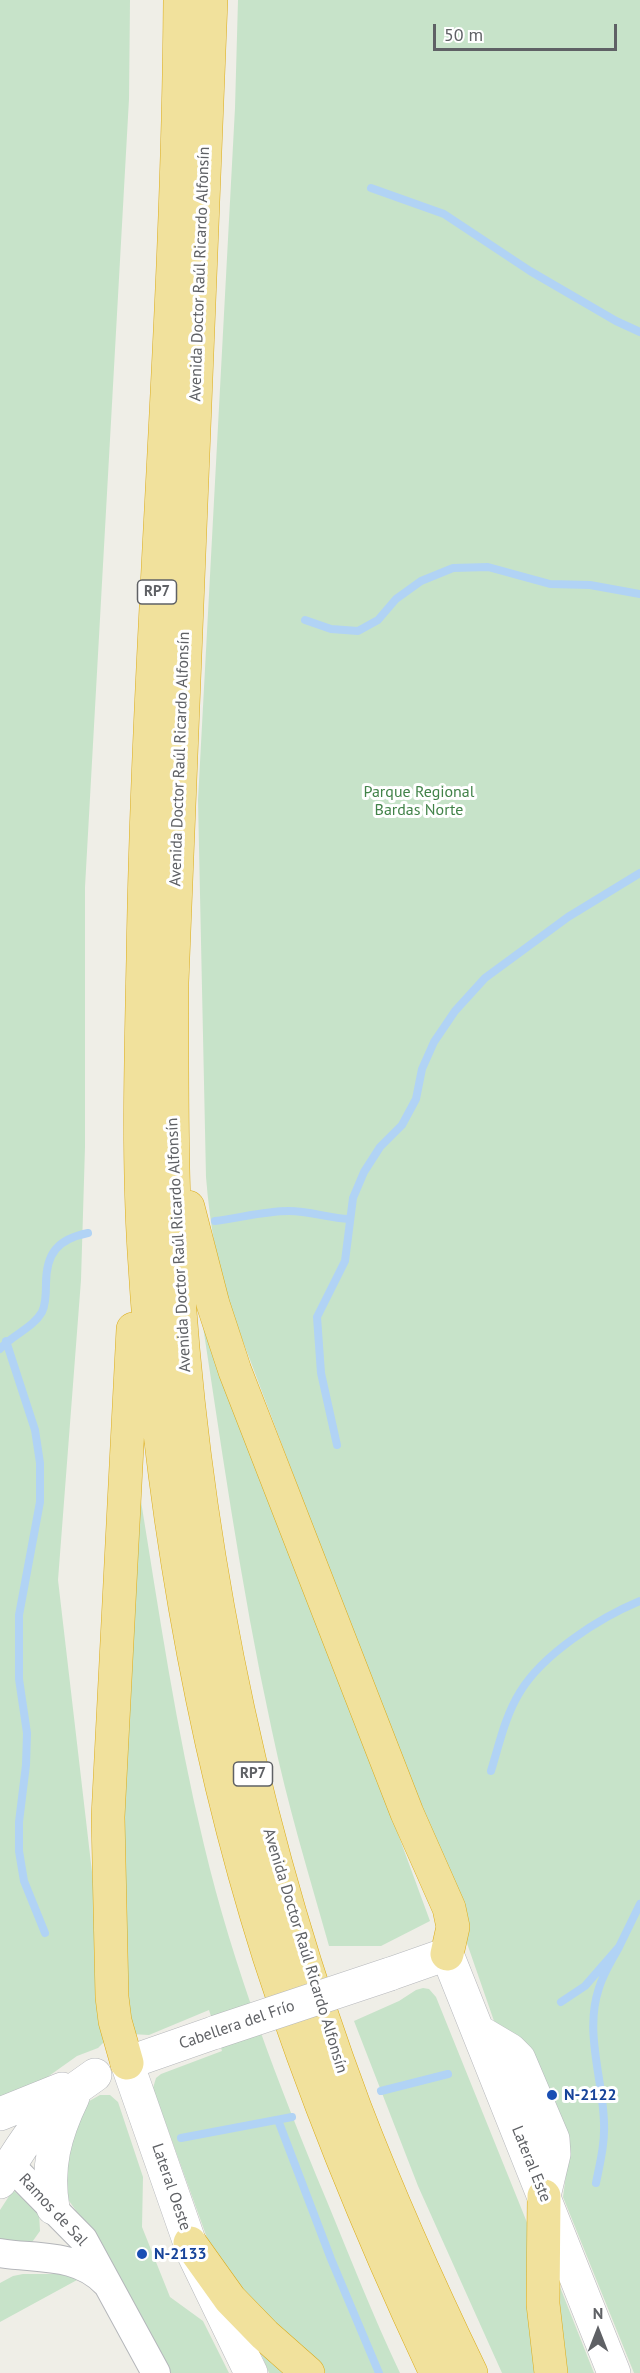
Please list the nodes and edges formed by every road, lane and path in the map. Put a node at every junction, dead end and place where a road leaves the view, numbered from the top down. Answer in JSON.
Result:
{"nodes":[{"id":1,"x":180,"y":0,"type":"edge"},
{"id":2,"x":211,"y":0,"type":"edge"},
{"id":3,"x":171,"y":1143,"type":"junction"},
{"id":4,"x":141,"y":1183,"type":"junction"},
{"id":5,"x":447,"y":1954,"type":"junction"},
{"id":6,"x":127,"y":2063,"type":"junction"},
{"id":7,"x":87,"y":2080,"type":"junction"},
{"id":8,"x":0,"y":2114,"type":"edge"},
{"id":9,"x":3,"y":2167,"type":"edge"},
{"id":10,"x":544,"y":2196,"type":"junction"},
{"id":11,"x":53,"y":2208,"type":"junction"},
{"id":12,"x":190,"y":2243,"type":"junction"},
{"id":13,"x":0,"y":2253,"type":"edge"},
{"id":14,"x":30,"y":2257,"type":"junction"},
{"id":15,"x":0,"y":2273,"type":"edge"},
{"id":16,"x":111,"y":2290,"type":"junction"},
{"id":17,"x":156,"y":2373,"type":"edge"},
{"id":18,"x":251,"y":2373,"type":"edge"},
{"id":19,"x":308,"y":2373,"type":"edge"},
{"id":20,"x":436,"y":2373,"type":"edge"},
{"id":21,"x":471,"y":2373,"type":"edge"},
{"id":22,"x":551,"y":2373,"type":"edge"},
{"id":23,"x":614,"y":2373,"type":"edge"}],
"edges":[{"from":1,"to":4,"type":"highway","name":"Avenida Doctor Raúl Ricardo Alfonsín","number":"RP7"},
{"from":2,"to":3,"type":"highway","name":"Avenida Doctor Raúl Ricardo Alfonsín","number":"RP7"},
{"from":3,"to":5,"type":"highway"},
{"from":3,"to":21,"type":"highway","name":"Avenida Doctor Raúl Ricardo Alfonsín","number":"RP7"},
{"from":4,"to":6,"type":"highway"},
{"from":4,"to":20,"type":"highway","name":"Avenida Doctor Raúl Ricardo Alfonsín","number":"RP7"},
{"from":5,"to":6,"type":"main road","name":"Cabellera del Frío","bridge":true},
{"from":5,"to":10,"type":"main road"},
{"from":6,"to":7,"type":"main road","name":"Cabellera del Frío"},
{"from":6,"to":12,"type":"main road","name":"Lateral Oeste"},
{"from":7,"to":8,"type":"main road","name":"Cabellera del Frío"},
{"from":7,"to":9,"type":"main road","name":"Cabellera del Frío"},
{"from":7,"to":11,"type":"main road"},
{"from":9,"to":11,"type":"street","name":"Ramos de Sal"},
{"from":10,"to":22,"type":"highway"},
{"from":10,"to":23,"type":"main road","name":"Lateral Este"},
{"from":11,"to":14,"type":"street"},
{"from":11,"to":16,"type":"street","name":"Ramos de Sal"},
{"from":12,"to":18,"type":"main road","name":"Lateral Oeste"},
{"from":12,"to":19,"type":"highway"},
{"from":13,"to":14,"type":"street","name":"Ramos de Sal"},
{"from":14,"to":15,"type":"street"},
{"from":14,"to":16,"type":"street","name":"Ramos de Sal"},
{"from":16,"to":17,"type":"street","name":"Ramos de Sal"}]}
